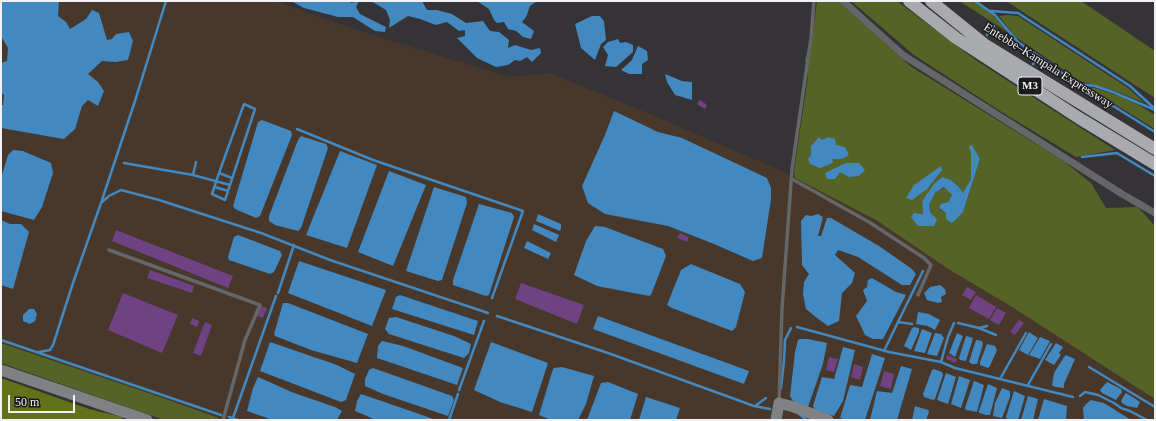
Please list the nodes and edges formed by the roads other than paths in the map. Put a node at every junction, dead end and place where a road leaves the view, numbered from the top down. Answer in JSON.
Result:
{"nodes":[{"id":1,"x":814,"y":1,"type":"edge"},
{"id":2,"x":843,"y":1,"type":"edge"},
{"id":3,"x":909,"y":1,"type":"edge"},
{"id":4,"x":931,"y":1,"type":"edge"},
{"id":5,"x":1155,"y":149,"type":"edge"},
{"id":6,"x":1155,"y":164,"type":"edge"},
{"id":7,"x":792,"y":178,"type":"junction"},
{"id":8,"x":1155,"y":212,"type":"edge"},
{"id":9,"x":109,"y":250,"type":"dead end"},
{"id":10,"x":918,"y":295,"type":"dead end"},
{"id":11,"x":1,"y":370,"type":"edge"},
{"id":12,"x":779,"y":403,"type":"junction"},
{"id":13,"x":127,"y":417,"type":"edge"},
{"id":14,"x":147,"y":420,"type":"edge"},
{"id":15,"x":223,"y":420,"type":"edge"},
{"id":16,"x":776,"y":420,"type":"edge"},
{"id":17,"x":828,"y":420,"type":"edge"}],
"edges":[{"from":1,"to":7,"type":"lane"},
{"from":2,"to":8,"type":"street"},
{"from":3,"to":6,"type":"highway","number":"M3"},
{"from":4,"to":5,"type":"highway","name":"Entebbe–Kampala Expressway","number":"M3"},
{"from":7,"to":10,"type":"lane"},
{"from":7,"to":12,"type":"lane"},
{"from":9,"to":15,"type":"lane"},
{"from":11,"to":13,"type":"street"},
{"from":12,"to":16,"type":"street"},
{"from":12,"to":17,"type":"street"},
{"from":13,"to":14,"type":"street"}]}
